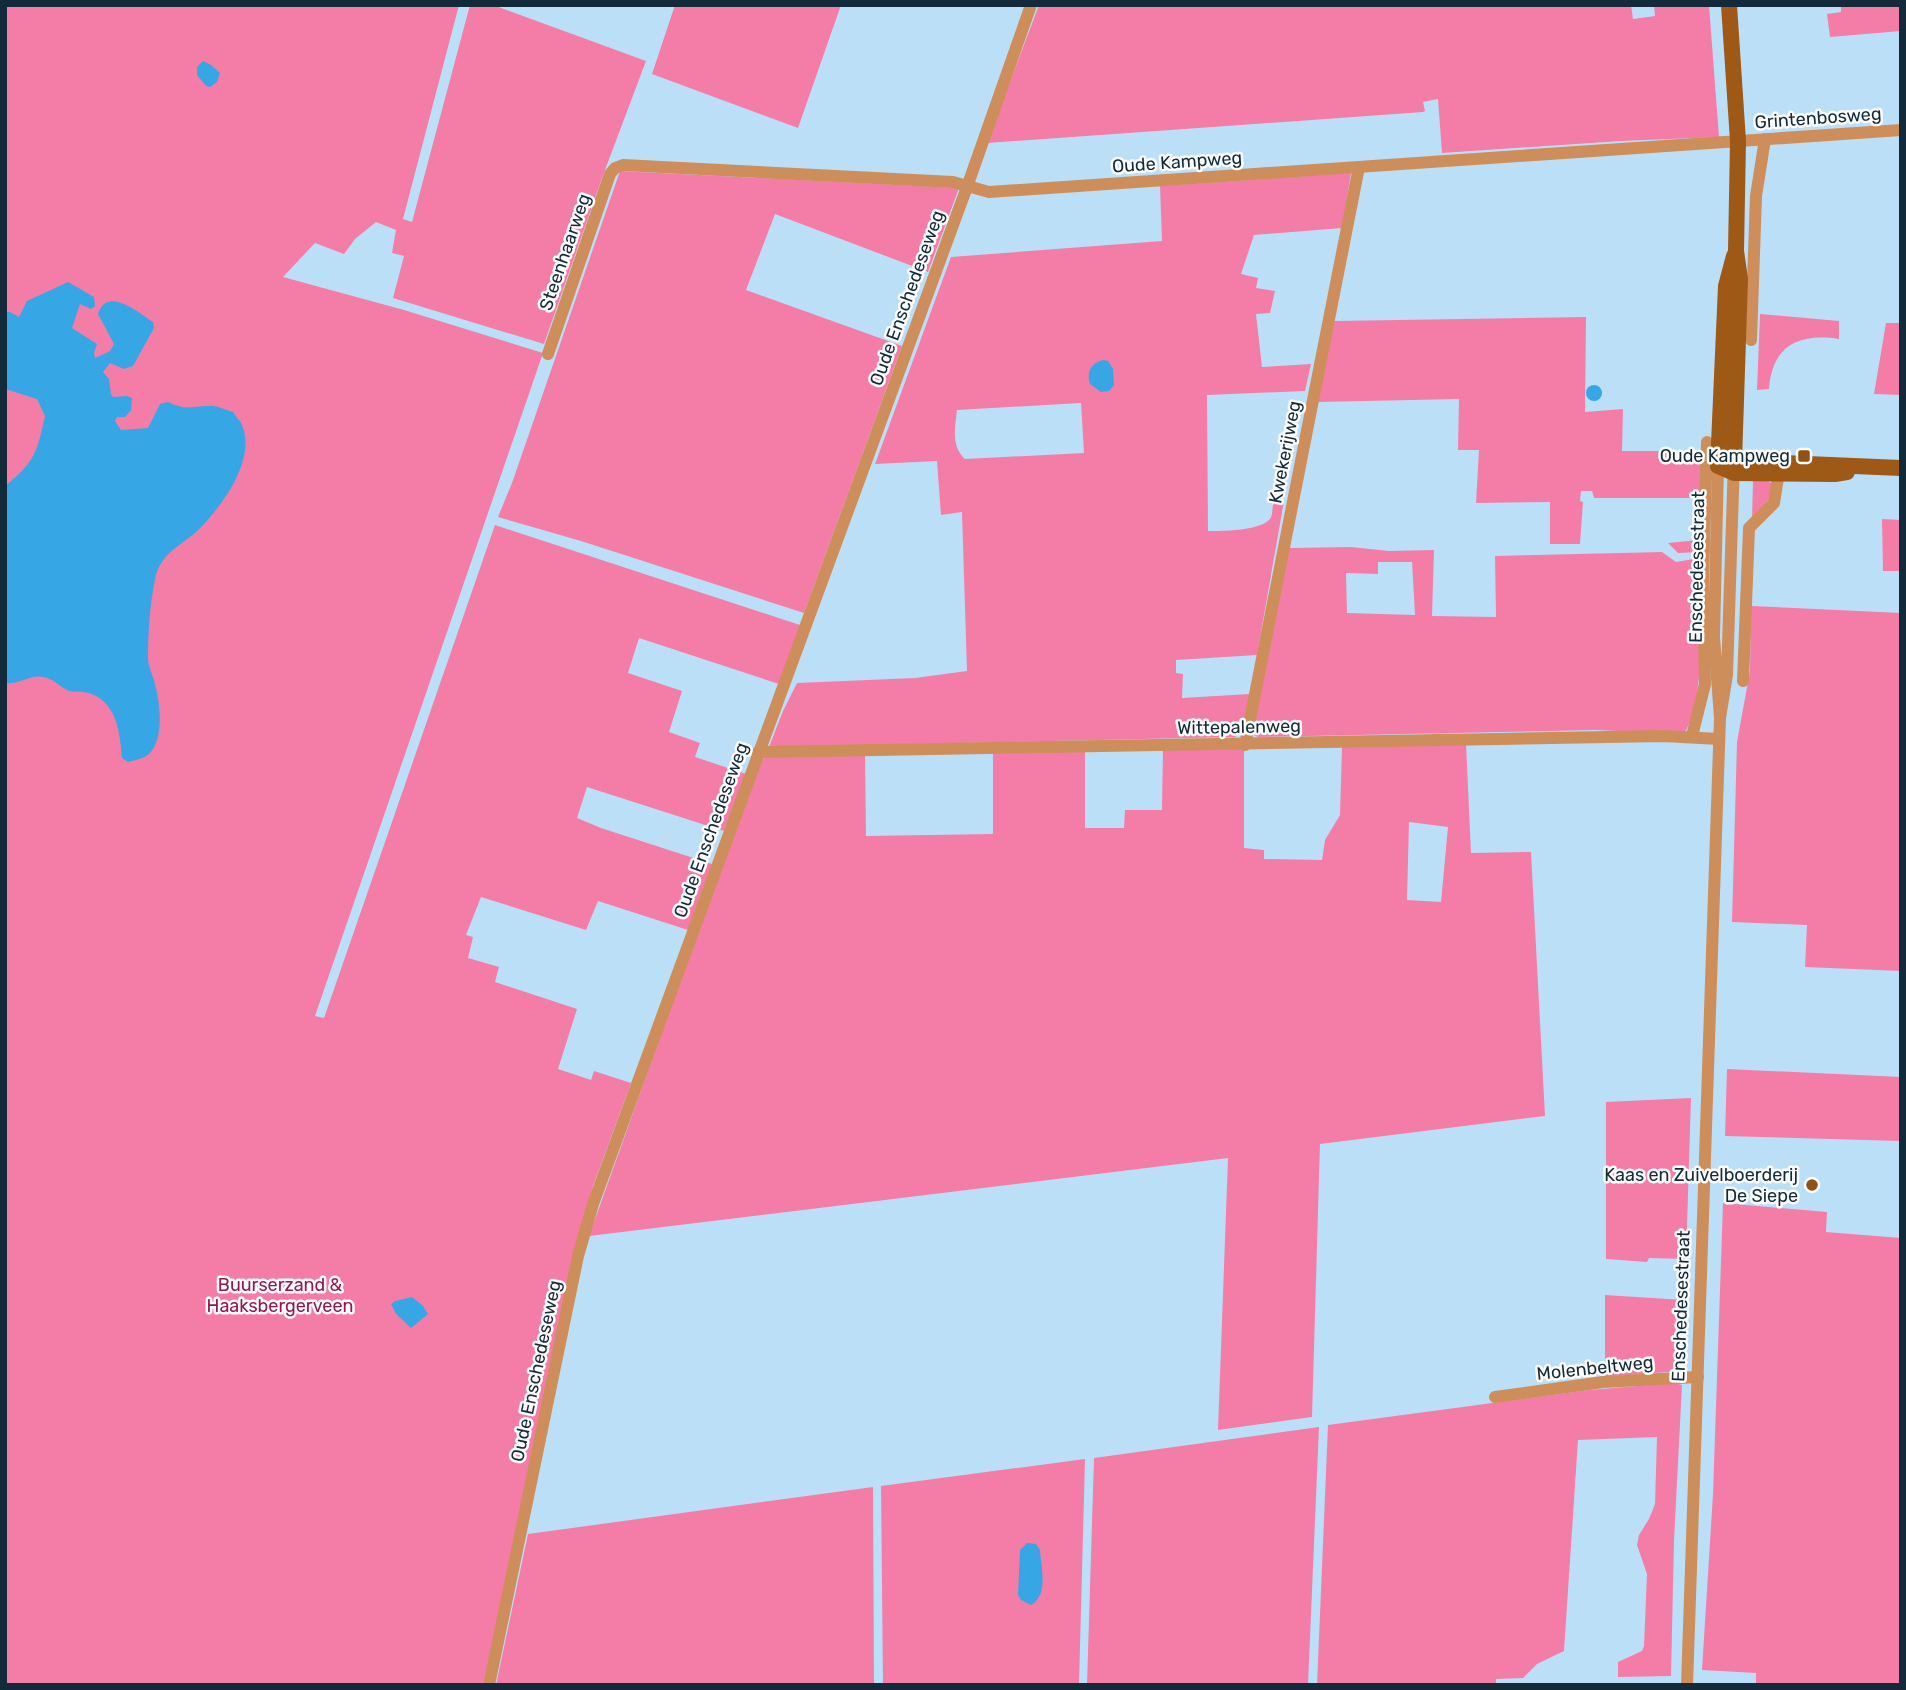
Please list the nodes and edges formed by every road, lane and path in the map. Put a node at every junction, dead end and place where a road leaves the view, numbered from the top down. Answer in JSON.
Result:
{"nodes":[{"id":1,"x":1031,"y":5,"type":"edge"},
{"id":2,"x":1729,"y":5,"type":"edge"},
{"id":3,"x":1901,"y":130,"type":"edge"},
{"id":4,"x":1765,"y":139,"type":"junction"},
{"id":5,"x":1738,"y":141,"type":"junction"},
{"id":6,"x":620,"y":165,"type":"joint"},
{"id":7,"x":1359,"y":167,"type":"junction"},
{"id":8,"x":967,"y":187,"type":"junction"},
{"id":9,"x":1751,"y":340,"type":"dead end"},
{"id":10,"x":548,"y":354,"type":"dead end"},
{"id":11,"x":1707,"y":442,"type":"dead end"},
{"id":12,"x":1729,"y":467,"type":"junction"},
{"id":13,"x":1780,"y":468,"type":"junction"},
{"id":14,"x":1901,"y":468,"type":"edge"},
{"id":15,"x":1743,"y":681,"type":"dead end"},
{"id":16,"x":1692,"y":736,"type":"junction"},
{"id":17,"x":1719,"y":739,"type":"junction"},
{"id":18,"x":1245,"y":745,"type":"junction"},
{"id":19,"x":758,"y":752,"type":"junction"},
{"id":20,"x":1698,"y":1377,"type":"junction"},
{"id":21,"x":1495,"y":1397,"type":"dead end"},
{"id":22,"x":489,"y":1685,"type":"edge"},
{"id":23,"x":1687,"y":1685,"type":"edge"}],
"edges":[{"from":1,"to":8,"type":"street","name":"Oude Enschedeseweg"},
{"from":2,"to":5,"type":"main road","name":"Enschedesestraat"},
{"from":3,"to":4,"type":"street","name":"Grintenbosweg"},
{"from":4,"to":5,"type":"street","name":"Grintenbosweg"},
{"from":4,"to":9,"type":"street"},
{"from":5,"to":7,"type":"street","name":"Oude Kampweg"},
{"from":5,"to":12,"type":"main road","name":"Enschedesestraat"},
{"from":6,"to":8,"type":"street","name":"Oude Kampweg"},
{"from":6,"to":10,"type":"street","name":"Steenhaarweg"},
{"from":7,"to":8,"type":"street","name":"Oude Kampweg"},
{"from":7,"to":18,"type":"street","name":"Kwekerijweg"},
{"from":8,"to":19,"type":"street","name":"Oude Enschedeseweg"},
{"from":11,"to":16,"type":"street","name":"Enschedesestraat"},
{"from":12,"to":13,"type":"main road"},
{"from":12,"to":17,"type":"street","name":"Enschedesestraat"},
{"from":13,"to":14,"type":"main road"},
{"from":13,"to":15,"type":"street"},
{"from":16,"to":17,"type":"street","name":"Wittepalenweg"},
{"from":16,"to":18,"type":"street","name":"Wittepalenweg"},
{"from":17,"to":20,"type":"street","name":"Enschedesestraat"},
{"from":18,"to":19,"type":"street","name":"Wittepalenweg"},
{"from":19,"to":22,"type":"street","name":"Oude Enschedeseweg"},
{"from":20,"to":21,"type":"street","name":"Molenbeltweg"},
{"from":20,"to":23,"type":"street","name":"Enschedesestraat"}]}
